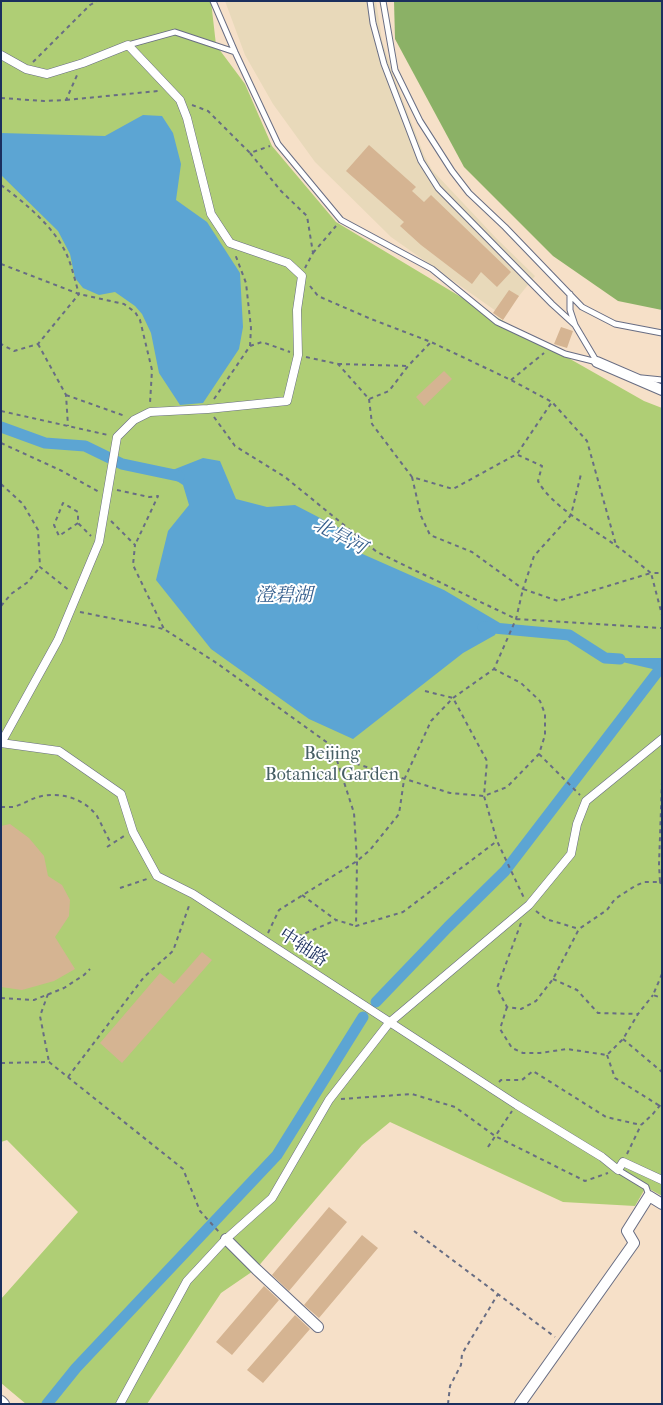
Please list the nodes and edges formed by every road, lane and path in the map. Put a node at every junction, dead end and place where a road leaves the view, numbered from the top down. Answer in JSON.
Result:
{"nodes":[{"id":1,"x":97,"y":1,"type":"edge"},
{"id":2,"x":213,"y":1,"type":"edge"},
{"id":3,"x":370,"y":1,"type":"edge"},
{"id":4,"x":383,"y":1,"type":"edge"},
{"id":5,"x":128,"y":45,"type":"junction"},
{"id":6,"x":235,"y":52,"type":"junction"},
{"id":7,"x":1,"y":55,"type":"edge"},
{"id":8,"x":83,"y":63,"type":"junction"},
{"id":9,"x":26,"y":69,"type":"junction"},
{"id":10,"x":170,"y":90,"type":"junction"},
{"id":11,"x":1,"y":98,"type":"edge"},
{"id":12,"x":66,"y":100,"type":"junction"},
{"id":13,"x":180,"y":100,"type":"junction"},
{"id":14,"x":278,"y":144,"type":"junction"},
{"id":15,"x":250,"y":152,"type":"junction"},
{"id":16,"x":1,"y":185,"type":"edge"},
{"id":17,"x":341,"y":220,"type":"junction"},
{"id":18,"x":230,"y":243,"type":"junction"},
{"id":19,"x":313,"y":253,"type":"junction"},
{"id":20,"x":1,"y":264,"type":"edge"},
{"id":21,"x":302,"y":276,"type":"junction"},
{"id":22,"x":80,"y":294,"type":"junction"},
{"id":23,"x":570,"y":294,"type":"junction"},
{"id":24,"x":575,"y":325,"type":"junction"},
{"id":25,"x":662,"y":333,"type":"edge"},
{"id":26,"x":431,"y":342,"type":"junction"},
{"id":27,"x":1,"y":344,"type":"edge"},
{"id":28,"x":38,"y":344,"type":"junction"},
{"id":29,"x":250,"y":346,"type":"junction"},
{"id":30,"x":550,"y":348,"type":"junction"},
{"id":31,"x":298,"y":355,"type":"junction"},
{"id":32,"x":597,"y":362,"type":"junction"},
{"id":33,"x":338,"y":364,"type":"junction"},
{"id":34,"x":408,"y":366,"type":"junction"},
{"id":35,"x":635,"y":378,"type":"junction"},
{"id":36,"x":511,"y":380,"type":"junction"},
{"id":37,"x":662,"y":380,"type":"edge"},
{"id":38,"x":662,"y":390,"type":"edge"},
{"id":39,"x":66,"y":395,"type":"junction"},
{"id":40,"x":369,"y":399,"type":"junction"},
{"id":41,"x":552,"y":402,"type":"junction"},
{"id":42,"x":208,"y":409,"type":"junction"},
{"id":43,"x":1,"y":411,"type":"edge"},
{"id":44,"x":150,"y":412,"type":"junction"},
{"id":45,"x":134,"y":420,"type":"junction"},
{"id":46,"x":68,"y":426,"type":"junction"},
{"id":47,"x":117,"y":437,"type":"junction"},
{"id":48,"x":1,"y":443,"type":"edge"},
{"id":49,"x":517,"y":454,"type":"junction"},
{"id":50,"x":580,"y":474,"type":"dead end"},
{"id":51,"x":412,"y":477,"type":"junction"},
{"id":52,"x":1,"y":484,"type":"edge"},
{"id":53,"x":107,"y":492,"type":"junction"},
{"id":54,"x":104,"y":514,"type":"junction"},
{"id":55,"x":571,"y":515,"type":"junction"},
{"id":56,"x":78,"y":523,"type":"junction"},
{"id":57,"x":99,"y":542,"type":"junction"},
{"id":58,"x":135,"y":545,"type":"junction"},
{"id":59,"x":616,"y":545,"type":"junction"},
{"id":60,"x":40,"y":567,"type":"junction"},
{"id":61,"x":651,"y":573,"type":"junction"},
{"id":62,"x":662,"y":573,"type":"edge"},
{"id":63,"x":523,"y":589,"type":"junction"},
{"id":64,"x":76,"y":596,"type":"junction"},
{"id":65,"x":1,"y":606,"type":"edge"},
{"id":66,"x":70,"y":610,"type":"junction"},
{"id":67,"x":661,"y":613,"type":"edge"},
{"id":68,"x":516,"y":618,"type":"junction"},
{"id":69,"x":662,"y":628,"type":"edge"},
{"id":70,"x":164,"y":629,"type":"junction"},
{"id":71,"x":494,"y":669,"type":"junction"},
{"id":72,"x":425,"y":691,"type":"dead end"},
{"id":73,"x":453,"y":698,"type":"junction"},
{"id":74,"x":662,"y":739,"type":"edge"},
{"id":75,"x":1,"y":743,"type":"edge"},
{"id":76,"x":332,"y":745,"type":"junction"},
{"id":77,"x":539,"y":754,"type":"junction"},
{"id":78,"x":404,"y":780,"type":"junction"},
{"id":79,"x":662,"y":782,"type":"edge"},
{"id":80,"x":484,"y":796,"type":"junction"},
{"id":81,"x":586,"y":801,"type":"junction"},
{"id":82,"x":1,"y":807,"type":"edge"},
{"id":83,"x":133,"y":832,"type":"junction"},
{"id":84,"x":498,"y":842,"type":"junction"},
{"id":85,"x":111,"y":844,"type":"junction"},
{"id":86,"x":107,"y":847,"type":"dead end"},
{"id":87,"x":357,"y":861,"type":"junction"},
{"id":88,"x":156,"y":876,"type":"junction"},
{"id":89,"x":661,"y":882,"type":"edge"},
{"id":90,"x":662,"y":886,"type":"edge"},
{"id":91,"x":120,"y":888,"type":"dead end"},
{"id":92,"x":193,"y":894,"type":"junction"},
{"id":93,"x":302,"y":895,"type":"junction"},
{"id":94,"x":528,"y":905,"type":"junction"},
{"id":95,"x":336,"y":920,"type":"junction"},
{"id":96,"x":522,"y":923,"type":"dead end"},
{"id":97,"x":356,"y":926,"type":"junction"},
{"id":98,"x":579,"y":929,"type":"junction"},
{"id":99,"x":264,"y":940,"type":"junction"},
{"id":100,"x":300,"y":964,"type":"junction"},
{"id":101,"x":90,"y":968,"type":"dead end"},
{"id":102,"x":662,"y":974,"type":"edge"},
{"id":103,"x":553,"y":979,"type":"junction"},
{"id":104,"x":48,"y":994,"type":"junction"},
{"id":105,"x":653,"y":994,"type":"junction"},
{"id":106,"x":1,"y":998,"type":"edge"},
{"id":107,"x":662,"y":998,"type":"edge"},
{"id":108,"x":507,"y":1007,"type":"junction"},
{"id":109,"x":638,"y":1014,"type":"junction"},
{"id":110,"x":389,"y":1023,"type":"junction"},
{"id":111,"x":623,"y":1039,"type":"junction"},
{"id":112,"x":607,"y":1055,"type":"junction"},
{"id":113,"x":48,"y":1062,"type":"junction"},
{"id":114,"x":1,"y":1063,"type":"edge"},
{"id":115,"x":662,"y":1072,"type":"edge"},
{"id":116,"x":67,"y":1078,"type":"junction"},
{"id":117,"x":492,"y":1089,"type":"junction"},
{"id":118,"x":329,"y":1100,"type":"junction"},
{"id":119,"x":661,"y":1104,"type":"edge"},
{"id":120,"x":517,"y":1106,"type":"junction"},
{"id":121,"x":641,"y":1125,"type":"junction"},
{"id":122,"x":495,"y":1136,"type":"junction"},
{"id":123,"x":488,"y":1146,"type":"dead end"},
{"id":124,"x":624,"y":1162,"type":"junction"},
{"id":125,"x":618,"y":1170,"type":"junction"},
{"id":126,"x":662,"y":1180,"type":"edge"},
{"id":127,"x":649,"y":1196,"type":"junction"},
{"id":128,"x":662,"y":1204,"type":"edge"},
{"id":129,"x":414,"y":1231,"type":"dead end"},
{"id":130,"x":226,"y":1239,"type":"junction"},
{"id":131,"x":498,"y":1294,"type":"junction"},
{"id":132,"x":318,"y":1327,"type":"dead end"},
{"id":133,"x":563,"y":1343,"type":"junction"},
{"id":134,"x":1,"y":1401,"type":"edge"},
{"id":135,"x":4,"y":1404,"type":"edge"},
{"id":136,"x":120,"y":1404,"type":"edge"},
{"id":137,"x":448,"y":1404,"type":"edge"},
{"id":138,"x":520,"y":1404,"type":"edge"}],
"edges":[{"from":1,"to":9,"type":"path"},
{"from":2,"to":6,"type":"lane"},
{"from":3,"to":24,"type":"lane"},
{"from":4,"to":23,"type":"lane"},
{"from":5,"to":6,"type":"lane"},
{"from":5,"to":8,"type":"street"},
{"from":5,"to":10,"type":"street"},
{"from":6,"to":14,"type":"lane"},
{"from":7,"to":9,"type":"street"},
{"from":8,"to":9,"type":"street"},
{"from":8,"to":12,"type":"path"},
{"from":10,"to":12,"type":"path"},
{"from":10,"to":13,"type":"street"},
{"from":11,"to":12,"type":"path"},
{"from":13,"to":15,"type":"path"},
{"from":13,"to":18,"type":"street"},
{"from":14,"to":15,"type":"path"},
{"from":14,"to":17,"type":"lane"},
{"from":15,"to":19,"type":"path"},
{"from":16,"to":22,"type":"path"},
{"from":17,"to":19,"type":"path"},
{"from":17,"to":30,"type":"lane"},
{"from":18,"to":21,"type":"street"},
{"from":18,"to":29,"type":"path"},
{"from":19,"to":21,"type":"path"},
{"from":20,"to":22,"type":"path"},
{"from":21,"to":26,"type":"path"},
{"from":21,"to":31,"type":"street"},
{"from":22,"to":28,"type":"path"},
{"from":22,"to":44,"type":"path"},
{"from":23,"to":24,"type":"lane"},
{"from":23,"to":25,"type":"lane"},
{"from":24,"to":32,"type":"lane"},
{"from":26,"to":34,"type":"path"},
{"from":26,"to":36,"type":"path"},
{"from":27,"to":28,"type":"path"},
{"from":28,"to":39,"type":"path"},
{"from":29,"to":31,"type":"path"},
{"from":29,"to":42,"type":"path"},
{"from":30,"to":32,"type":"lane"},
{"from":30,"to":36,"type":"path"},
{"from":31,"to":33,"type":"path"},
{"from":31,"to":42,"type":"street"},
{"from":32,"to":35,"type":"street"},
{"from":33,"to":34,"type":"path"},
{"from":33,"to":40,"type":"path"},
{"from":34,"to":40,"type":"path"},
{"from":35,"to":37,"type":"lane"},
{"from":35,"to":38,"type":"street"},
{"from":36,"to":41,"type":"path"},
{"from":39,"to":45,"type":"path"},
{"from":39,"to":46,"type":"path"},
{"from":40,"to":51,"type":"path"},
{"from":41,"to":49,"type":"path"},
{"from":41,"to":59,"type":"path"},
{"from":42,"to":44,"type":"street"},
{"from":42,"to":68,"type":"path"},
{"from":43,"to":46,"type":"path"},
{"from":44,"to":45,"type":"street"},
{"from":45,"to":47,"type":"street"},
{"from":46,"to":47,"type":"path"},
{"from":47,"to":53,"type":"street"},
{"from":48,"to":53,"type":"path"},
{"from":49,"to":51,"type":"path"},
{"from":49,"to":55,"type":"path"},
{"from":50,"to":55,"type":"path"},
{"from":51,"to":63,"type":"path"},
{"from":52,"to":60,"type":"path"},
{"from":53,"to":54,"type":"street"},
{"from":53,"to":58,"type":"path"},
{"from":54,"to":57,"type":"street"},
{"from":54,"to":58,"type":"path"},
{"from":55,"to":59,"type":"path"},
{"from":55,"to":63,"type":"path"},
{"from":56,"to":56,"type":"path"},
{"from":56,"to":57,"type":"path"},
{"from":57,"to":64,"type":"street"},
{"from":58,"to":70,"type":"path"},
{"from":59,"to":61,"type":"path"},
{"from":60,"to":64,"type":"path"},
{"from":60,"to":65,"type":"path"},
{"from":61,"to":62,"type":"path"},
{"from":61,"to":63,"type":"path"},
{"from":61,"to":67,"type":"path"},
{"from":63,"to":68,"type":"path"},
{"from":64,"to":66,"type":"street"},
{"from":66,"to":70,"type":"path"},
{"from":66,"to":75,"type":"street"},
{"from":68,"to":69,"type":"path"},
{"from":68,"to":71,"type":"path"},
{"from":70,"to":76,"type":"path"},
{"from":71,"to":73,"type":"path"},
{"from":71,"to":77,"type":"path"},
{"from":72,"to":73,"type":"path"},
{"from":73,"to":78,"type":"path"},
{"from":73,"to":80,"type":"path"},
{"from":74,"to":81,"type":"street"},
{"from":75,"to":83,"type":"street"},
{"from":76,"to":78,"type":"path"},
{"from":76,"to":87,"type":"path"},
{"from":77,"to":80,"type":"path"},
{"from":77,"to":81,"type":"path"},
{"from":78,"to":80,"type":"path"},
{"from":78,"to":87,"type":"path"},
{"from":79,"to":89,"type":"path"},
{"from":80,"to":84,"type":"path"},
{"from":81,"to":94,"type":"street"},
{"from":82,"to":85,"type":"path"},
{"from":83,"to":85,"type":"path"},
{"from":83,"to":88,"type":"street"},
{"from":84,"to":94,"type":"path"},
{"from":84,"to":97,"type":"path"},
{"from":85,"to":86,"type":"path"},
{"from":87,"to":93,"type":"path"},
{"from":87,"to":97,"type":"path"},
{"from":88,"to":91,"type":"path"},
{"from":88,"to":92,"type":"street","name":"中轴路"},
{"from":89,"to":90,"type":"path"},
{"from":89,"to":98,"type":"path"},
{"from":92,"to":99,"type":"street","name":"中轴路"},
{"from":92,"to":116,"type":"path"},
{"from":93,"to":95,"type":"path"},
{"from":93,"to":99,"type":"path"},
{"from":94,"to":98,"type":"path"},
{"from":94,"to":110,"type":"street"},
{"from":95,"to":97,"type":"path"},
{"from":95,"to":100,"type":"path"},
{"from":96,"to":108,"type":"path"},
{"from":98,"to":103,"type":"path"},
{"from":99,"to":100,"type":"street","name":"中轴路"},
{"from":100,"to":110,"type":"street","name":"中轴路"},
{"from":101,"to":104,"type":"path"},
{"from":102,"to":105,"type":"path"},
{"from":103,"to":108,"type":"path"},
{"from":103,"to":109,"type":"path"},
{"from":104,"to":106,"type":"path"},
{"from":104,"to":113,"type":"path"},
{"from":105,"to":107,"type":"path"},
{"from":105,"to":109,"type":"path"},
{"from":108,"to":112,"type":"path"},
{"from":109,"to":111,"type":"path"},
{"from":110,"to":117,"type":"street","name":"中轴路"},
{"from":110,"to":118,"type":"street"},
{"from":111,"to":112,"type":"path"},
{"from":111,"to":115,"type":"path"},
{"from":112,"to":119,"type":"path"},
{"from":113,"to":114,"type":"path"},
{"from":113,"to":116,"type":"path"},
{"from":116,"to":130,"type":"path"},
{"from":117,"to":120,"type":"street","name":"中轴路"},
{"from":117,"to":121,"type":"path"},
{"from":118,"to":122,"type":"path"},
{"from":118,"to":130,"type":"street"},
{"from":119,"to":121,"type":"path"},
{"from":120,"to":122,"type":"path"},
{"from":120,"to":125,"type":"street","name":"中轴路"},
{"from":121,"to":124,"type":"path"},
{"from":122,"to":123,"type":"path"},
{"from":122,"to":125,"type":"path"},
{"from":124,"to":125,"type":"street"},
{"from":124,"to":126,"type":"street"},
{"from":125,"to":127,"type":"lane"},
{"from":127,"to":128,"type":"street"},
{"from":127,"to":133,"type":"street"},
{"from":129,"to":131,"type":"path"},
{"from":130,"to":132,"type":"street"},
{"from":130,"to":136,"type":"street"},
{"from":131,"to":133,"type":"path"},
{"from":131,"to":137,"type":"path"},
{"from":133,"to":138,"type":"street"},
{"from":134,"to":135,"type":"street"}]}
